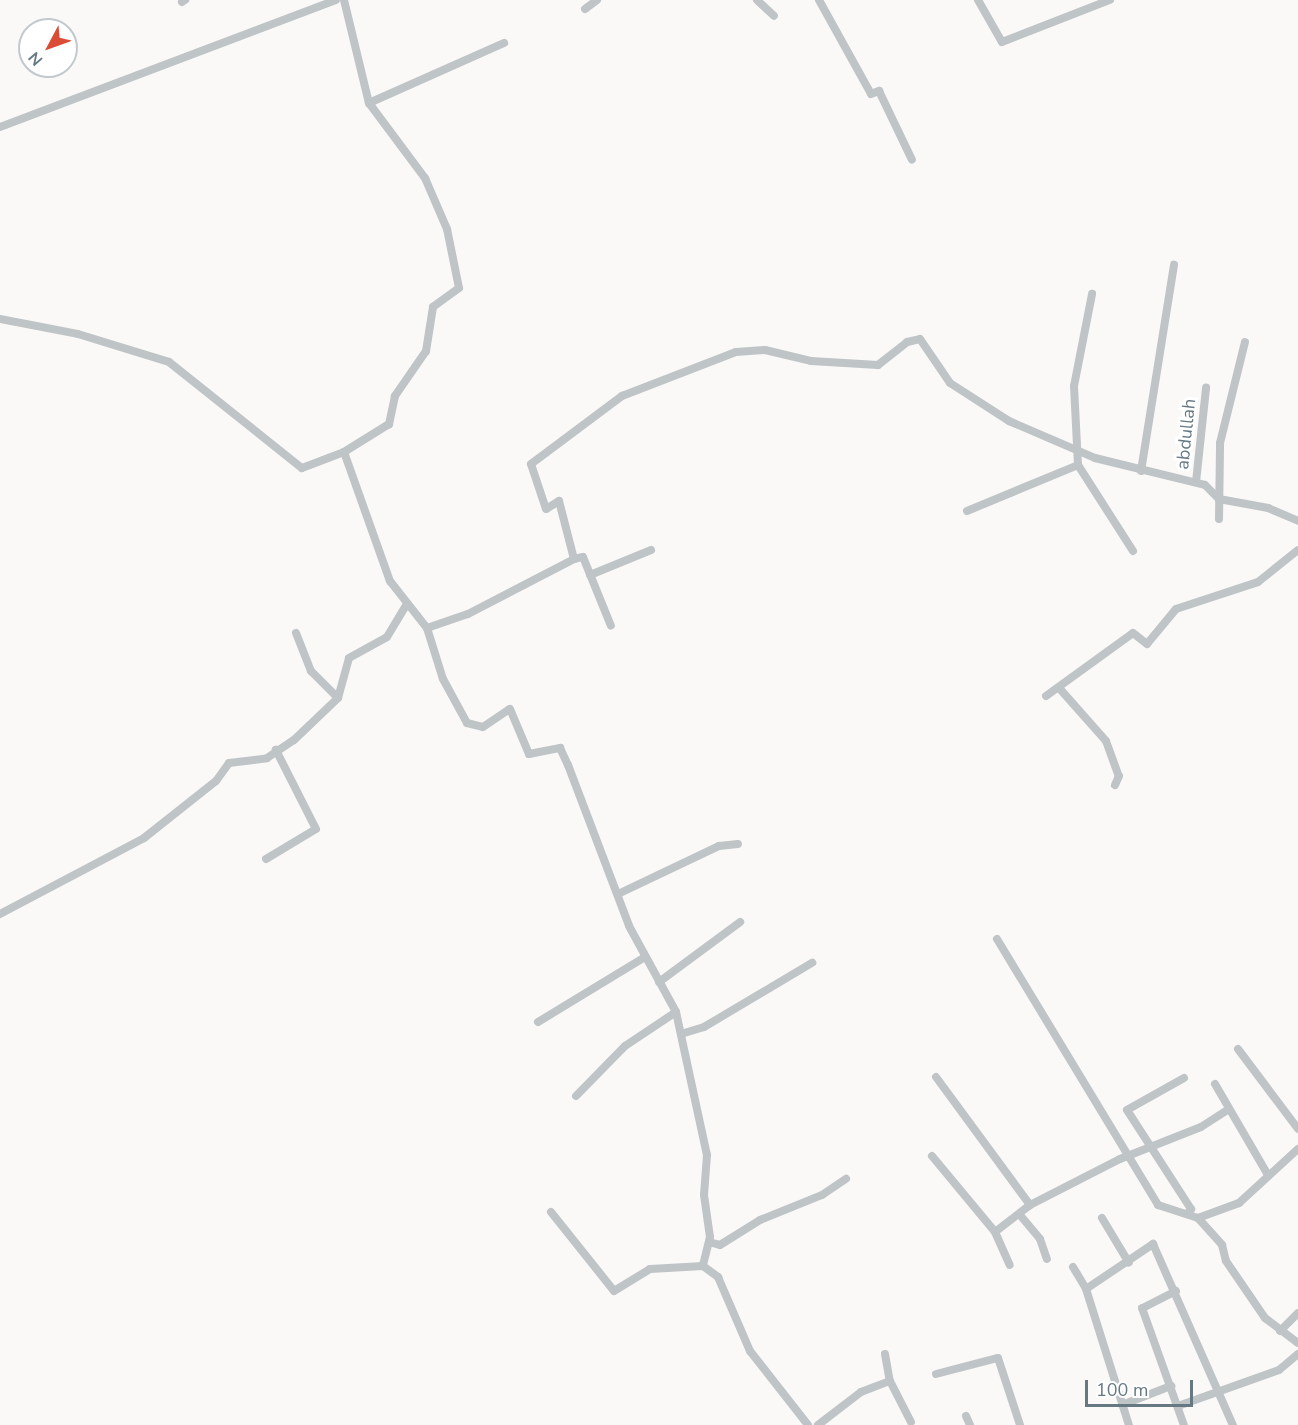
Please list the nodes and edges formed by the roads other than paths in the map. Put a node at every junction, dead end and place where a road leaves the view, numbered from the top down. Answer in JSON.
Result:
{"nodes":[{"id":1,"x":336,"y":0,"type":"edge"},
{"id":2,"x":344,"y":0,"type":"edge"},
{"id":3,"x":597,"y":0,"type":"edge"},
{"id":4,"x":757,"y":0,"type":"edge"},
{"id":5,"x":819,"y":0,"type":"edge"},
{"id":6,"x":978,"y":0,"type":"edge"},
{"id":7,"x":1110,"y":0,"type":"edge"},
{"id":8,"x":585,"y":9,"type":"dead end"},
{"id":9,"x":774,"y":16,"type":"dead end"},
{"id":10,"x":504,"y":43,"type":"dead end"},
{"id":11,"x":369,"y":103,"type":"junction"},
{"id":12,"x":0,"y":128,"type":"edge"},
{"id":13,"x":912,"y":160,"type":"dead end"},
{"id":14,"x":1174,"y":265,"type":"dead end"},
{"id":15,"x":1092,"y":294,"type":"dead end"},
{"id":16,"x":0,"y":319,"type":"edge"},
{"id":17,"x":1245,"y":342,"type":"dead end"},
{"id":18,"x":1206,"y":388,"type":"dead end"},
{"id":19,"x":344,"y":452,"type":"junction"},
{"id":20,"x":1079,"y":452,"type":"junction"},
{"id":21,"x":1078,"y":465,"type":"junction"},
{"id":22,"x":1141,"y":471,"type":"junction"},
{"id":23,"x":1196,"y":482,"type":"junction"},
{"id":24,"x":1219,"y":498,"type":"junction"},
{"id":25,"x":967,"y":511,"type":"dead end"},
{"id":26,"x":1219,"y":519,"type":"dead end"},
{"id":27,"x":1298,"y":521,"type":"edge"},
{"id":28,"x":651,"y":550,"type":"dead end"},
{"id":29,"x":1298,"y":550,"type":"edge"},
{"id":30,"x":1133,"y":551,"type":"dead end"},
{"id":31,"x":574,"y":559,"type":"junction"},
{"id":32,"x":590,"y":575,"type":"junction"},
{"id":33,"x":407,"y":604,"type":"junction"},
{"id":34,"x":611,"y":626,"type":"dead end"},
{"id":35,"x":428,"y":628,"type":"junction"},
{"id":36,"x":296,"y":633,"type":"dead end"},
{"id":37,"x":1060,"y":689,"type":"junction"},
{"id":38,"x":1046,"y":696,"type":"dead end"},
{"id":39,"x":338,"y":698,"type":"junction"},
{"id":40,"x":276,"y":750,"type":"junction"},
{"id":41,"x":1115,"y":785,"type":"dead end"},
{"id":42,"x":738,"y":844,"type":"dead end"},
{"id":43,"x":266,"y":859,"type":"dead end"},
{"id":44,"x":618,"y":894,"type":"junction"},
{"id":45,"x":0,"y":914,"type":"edge"},
{"id":46,"x":740,"y":922,"type":"dead end"},
{"id":47,"x":997,"y":939,"type":"dead end"},
{"id":48,"x":645,"y":957,"type":"junction"},
{"id":49,"x":812,"y":963,"type":"dead end"},
{"id":50,"x":659,"y":982,"type":"junction"},
{"id":51,"x":676,"y":1012,"type":"junction"},
{"id":52,"x":538,"y":1022,"type":"dead end"},
{"id":53,"x":681,"y":1034,"type":"junction"},
{"id":54,"x":1238,"y":1049,"type":"dead end"},
{"id":55,"x":936,"y":1077,"type":"dead end"},
{"id":56,"x":1184,"y":1078,"type":"dead end"},
{"id":57,"x":1215,"y":1084,"type":"dead end"},
{"id":58,"x":576,"y":1096,"type":"dead end"},
{"id":59,"x":1228,"y":1109,"type":"junction"},
{"id":60,"x":1298,"y":1129,"type":"edge"},
{"id":61,"x":1153,"y":1146,"type":"junction"},
{"id":62,"x":1298,"y":1149,"type":"edge"},
{"id":63,"x":932,"y":1156,"type":"dead end"},
{"id":64,"x":1129,"y":1156,"type":"junction"},
{"id":65,"x":1268,"y":1175,"type":"junction"},
{"id":66,"x":846,"y":1179,"type":"dead end"},
{"id":67,"x":1030,"y":1204,"type":"junction"},
{"id":68,"x":551,"y":1212,"type":"dead end"},
{"id":69,"x":1188,"y":1213,"type":"junction"},
{"id":70,"x":1020,"y":1215,"type":"junction"},
{"id":71,"x":1102,"y":1218,"type":"dead end"},
{"id":72,"x":1198,"y":1218,"type":"junction"},
{"id":73,"x":995,"y":1232,"type":"junction"},
{"id":74,"x":709,"y":1242,"type":"junction"},
{"id":75,"x":1047,"y":1259,"type":"dead end"},
{"id":76,"x":1129,"y":1263,"type":"junction"},
{"id":77,"x":1010,"y":1265,"type":"dead end"},
{"id":78,"x":703,"y":1266,"type":"junction"},
{"id":79,"x":1073,"y":1267,"type":"dead end"},
{"id":80,"x":1086,"y":1288,"type":"junction"},
{"id":81,"x":1176,"y":1291,"type":"junction"},
{"id":82,"x":1298,"y":1313,"type":"edge"},
{"id":83,"x":1280,"y":1331,"type":"junction"},
{"id":84,"x":1298,"y":1343,"type":"edge"},
{"id":85,"x":885,"y":1354,"type":"dead end"},
{"id":86,"x":1298,"y":1354,"type":"edge"},
{"id":87,"x":936,"y":1374,"type":"dead end"},
{"id":88,"x":890,"y":1381,"type":"junction"},
{"id":89,"x":1171,"y":1386,"type":"junction"},
{"id":90,"x":1221,"y":1393,"type":"junction"},
{"id":91,"x":1122,"y":1405,"type":"junction"},
{"id":92,"x":1178,"y":1406,"type":"junction"},
{"id":93,"x":966,"y":1416,"type":"dead end"},
{"id":94,"x":911,"y":1422,"type":"dead end"},
{"id":95,"x":1126,"y":1424,"type":"edge"},
{"id":96,"x":808,"y":1425,"type":"edge"},
{"id":97,"x":818,"y":1425,"type":"edge"},
{"id":98,"x":970,"y":1425,"type":"edge"},
{"id":99,"x":1020,"y":1425,"type":"edge"},
{"id":100,"x":1184,"y":1425,"type":"edge"},
{"id":101,"x":1233,"y":1425,"type":"edge"}],
"edges":[{"from":1,"to":12,"type":"street"},
{"from":2,"to":11,"type":"street"},
{"from":3,"to":8,"type":"street"},
{"from":4,"to":9,"type":"street"},
{"from":5,"to":13,"type":"street"},
{"from":6,"to":7,"type":"street"},
{"from":10,"to":11,"type":"street"},
{"from":11,"to":19,"type":"street"},
{"from":14,"to":22,"type":"street"},
{"from":15,"to":20,"type":"street"},
{"from":16,"to":19,"type":"street"},
{"from":17,"to":24,"type":"street"},
{"from":18,"to":23,"type":"street","name":"abdullah"},
{"from":19,"to":33,"type":"street"},
{"from":20,"to":21,"type":"street"},
{"from":20,"to":22,"type":"street"},
{"from":20,"to":31,"type":"street"},
{"from":21,"to":25,"type":"street"},
{"from":21,"to":30,"type":"street"},
{"from":22,"to":23,"type":"street"},
{"from":23,"to":24,"type":"street"},
{"from":24,"to":26,"type":"street"},
{"from":24,"to":27,"type":"street"},
{"from":28,"to":32,"type":"street"},
{"from":29,"to":37,"type":"street"},
{"from":31,"to":32,"type":"street"},
{"from":31,"to":35,"type":"street"},
{"from":32,"to":34,"type":"street"},
{"from":33,"to":35,"type":"street"},
{"from":33,"to":39,"type":"street"},
{"from":35,"to":44,"type":"street"},
{"from":36,"to":39,"type":"street"},
{"from":37,"to":38,"type":"street"},
{"from":37,"to":41,"type":"street"},
{"from":39,"to":40,"type":"street"},
{"from":40,"to":43,"type":"street"},
{"from":40,"to":45,"type":"street"},
{"from":42,"to":44,"type":"street"},
{"from":44,"to":48,"type":"street"},
{"from":46,"to":50,"type":"street"},
{"from":47,"to":64,"type":"street"},
{"from":48,"to":50,"type":"street"},
{"from":48,"to":52,"type":"street"},
{"from":49,"to":53,"type":"street"},
{"from":50,"to":51,"type":"street"},
{"from":51,"to":53,"type":"street"},
{"from":51,"to":58,"type":"street"},
{"from":53,"to":74,"type":"street"},
{"from":54,"to":60,"type":"street"},
{"from":55,"to":67,"type":"street"},
{"from":56,"to":61,"type":"street"},
{"from":57,"to":59,"type":"street"},
{"from":59,"to":61,"type":"street"},
{"from":59,"to":65,"type":"street"},
{"from":61,"to":64,"type":"street"},
{"from":61,"to":69,"type":"street"},
{"from":62,"to":65,"type":"street"},
{"from":63,"to":73,"type":"street"},
{"from":64,"to":67,"type":"street"},
{"from":64,"to":69,"type":"street"},
{"from":65,"to":72,"type":"street"},
{"from":66,"to":74,"type":"street"},
{"from":67,"to":70,"type":"street"},
{"from":68,"to":78,"type":"street"},
{"from":69,"to":72,"type":"street"},
{"from":70,"to":73,"type":"street"},
{"from":70,"to":75,"type":"street"},
{"from":71,"to":76,"type":"street"},
{"from":72,"to":83,"type":"street"},
{"from":73,"to":77,"type":"street"},
{"from":74,"to":78,"type":"street"},
{"from":76,"to":80,"type":"street"},
{"from":76,"to":81,"type":"street"},
{"from":78,"to":96,"type":"street"},
{"from":79,"to":80,"type":"street"},
{"from":80,"to":91,"type":"street"},
{"from":81,"to":89,"type":"street"},
{"from":81,"to":90,"type":"street"},
{"from":82,"to":83,"type":"street"},
{"from":83,"to":84,"type":"street"},
{"from":85,"to":88,"type":"street"},
{"from":86,"to":90,"type":"street"},
{"from":87,"to":99,"type":"street"},
{"from":88,"to":94,"type":"street"},
{"from":88,"to":97,"type":"street"},
{"from":89,"to":91,"type":"street"},
{"from":89,"to":92,"type":"street"},
{"from":90,"to":92,"type":"street"},
{"from":90,"to":101,"type":"street"},
{"from":91,"to":95,"type":"street"},
{"from":92,"to":100,"type":"street"},
{"from":93,"to":98,"type":"street"}]}
